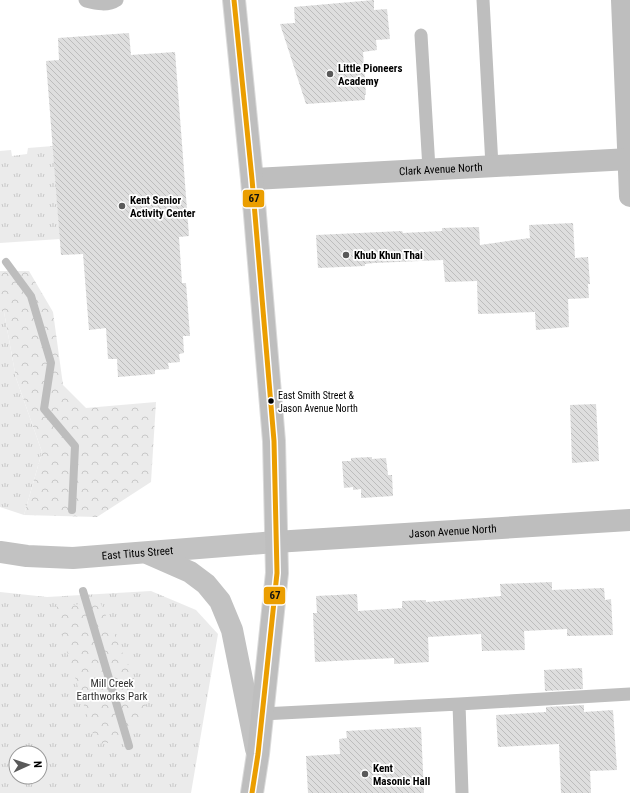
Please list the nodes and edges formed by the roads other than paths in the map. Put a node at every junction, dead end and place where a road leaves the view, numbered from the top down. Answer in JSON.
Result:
{"nodes":[{"id":1,"x":85,"y":0,"type":"edge"},
{"id":2,"x":117,"y":0,"type":"edge"},
{"id":3,"x":234,"y":0,"type":"edge"},
{"id":4,"x":483,"y":0,"type":"edge"},
{"id":5,"x":622,"y":0,"type":"edge"},
{"id":6,"x":421,"y":35,"type":"dead end"},
{"id":7,"x":629,"y":159,"type":"edge"},
{"id":8,"x":492,"y":166,"type":"junction"},
{"id":9,"x":430,"y":169,"type":"junction"},
{"id":10,"x":252,"y":179,"type":"junction"},
{"id":11,"x":630,"y":196,"type":"edge"},
{"id":12,"x":630,"y":520,"type":"edge"},
{"id":13,"x":275,"y":542,"type":"junction"},
{"id":14,"x":0,"y":552,"type":"edge"},
{"id":15,"x":146,"y":553,"type":"junction"},
{"id":16,"x":630,"y":694,"type":"edge"},
{"id":17,"x":459,"y":704,"type":"junction"},
{"id":18,"x":262,"y":714,"type":"junction"},
{"id":19,"x":258,"y":754,"type":"junction"},
{"id":20,"x":252,"y":793,"type":"edge"},
{"id":21,"x":462,"y":793,"type":"edge"}],
"edges":[{"from":1,"to":2,"type":"lane"},
{"from":3,"to":10,"type":"street"},
{"from":4,"to":8,"type":"lane"},
{"from":5,"to":7,"type":"street"},
{"from":6,"to":9,"type":"lane"},
{"from":7,"to":8,"type":"street","name":"Clark Avenue North"},
{"from":7,"to":11,"type":"street"},
{"from":8,"to":9,"type":"street","name":"Clark Avenue North"},
{"from":9,"to":10,"type":"street","name":"Clark Avenue North"},
{"from":10,"to":13,"type":"street"},
{"from":12,"to":13,"type":"street","name":"Jason Avenue North"},
{"from":13,"to":15,"type":"street","name":"East Titus Street"},
{"from":13,"to":18,"type":"street"},
{"from":14,"to":15,"type":"street","name":"East Titus Street"},
{"from":15,"to":19,"type":"street"},
{"from":16,"to":17,"type":"lane"},
{"from":17,"to":18,"type":"lane"},
{"from":17,"to":21,"type":"lane"},
{"from":18,"to":19,"type":"street"},
{"from":19,"to":20,"type":"street"}]}
